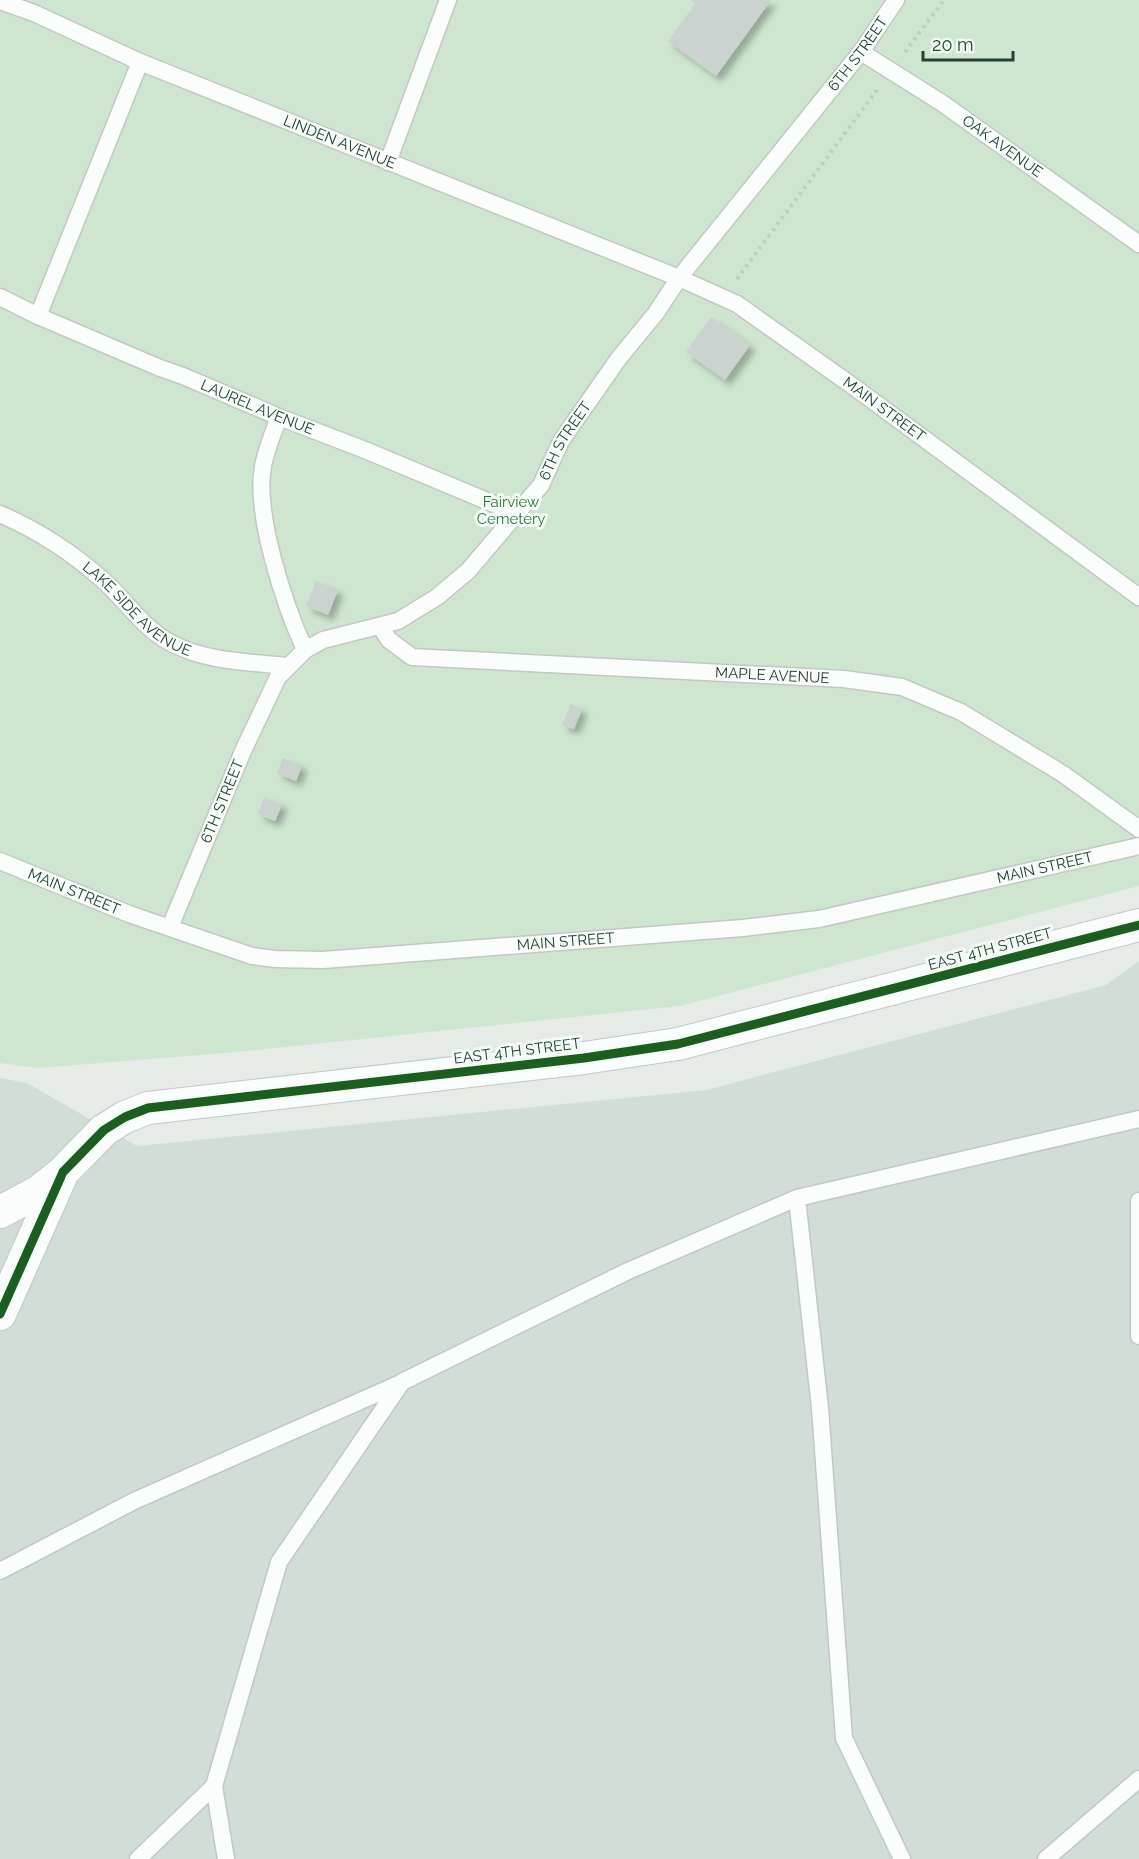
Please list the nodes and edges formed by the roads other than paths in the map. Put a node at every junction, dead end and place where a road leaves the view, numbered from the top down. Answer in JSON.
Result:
{"nodes":[{"id":1,"x":448,"y":0,"type":"edge"},
{"id":2,"x":896,"y":0,"type":"edge"},
{"id":3,"x":0,"y":1,"type":"edge"},
{"id":4,"x":861,"y":52,"type":"junction"},
{"id":5,"x":140,"y":62,"type":"junction"},
{"id":6,"x":388,"y":162,"type":"junction"},
{"id":7,"x":1139,"y":244,"type":"edge"},
{"id":8,"x":680,"y":278,"type":"junction"},
{"id":9,"x":0,"y":297,"type":"edge"},
{"id":10,"x":38,"y":316,"type":"junction"},
{"id":11,"x":279,"y":417,"type":"junction"},
{"id":12,"x":0,"y":514,"type":"edge"},
{"id":13,"x":518,"y":514,"type":"junction"},
{"id":14,"x":1139,"y":597,"type":"edge"},
{"id":15,"x":380,"y":626,"type":"junction"},
{"id":16,"x":304,"y":650,"type":"junction"},
{"id":17,"x":288,"y":666,"type":"junction"},
{"id":18,"x":1139,"y":829,"type":"edge"},
{"id":19,"x":1139,"y":846,"type":"edge"},
{"id":20,"x":0,"y":861,"type":"edge"},
{"id":21,"x":1139,"y":925,"type":"edge"},
{"id":22,"x":170,"y":927,"type":"junction"},
{"id":23,"x":1139,"y":1119,"type":"edge"},
{"id":24,"x":63,"y":1172,"type":"junction"},
{"id":25,"x":797,"y":1198,"type":"junction"},
{"id":26,"x":1139,"y":1201,"type":"edge"},
{"id":27,"x":0,"y":1212,"type":"edge"},
{"id":28,"x":0,"y":1314,"type":"edge"},
{"id":29,"x":1139,"y":1336,"type":"edge"},
{"id":30,"x":402,"y":1382,"type":"junction"},
{"id":31,"x":0,"y":1571,"type":"edge"},
{"id":32,"x":1139,"y":1779,"type":"edge"},
{"id":33,"x":214,"y":1786,"type":"junction"},
{"id":34,"x":138,"y":1859,"type":"edge"},
{"id":35,"x":226,"y":1859,"type":"edge"},
{"id":36,"x":902,"y":1859,"type":"edge"},
{"id":37,"x":1046,"y":1859,"type":"edge"}],
"edges":[{"from":1,"to":6,"type":"lane"},
{"from":2,"to":4,"type":"lane","name":"6TH STREET"},
{"from":3,"to":5,"type":"lane","name":"LINDEN AVENUE"},
{"from":4,"to":7,"type":"lane","name":"OAK AVENUE"},
{"from":4,"to":8,"type":"lane","name":"6TH STREET"},
{"from":5,"to":6,"type":"lane","name":"LINDEN AVENUE"},
{"from":5,"to":10,"type":"lane"},
{"from":6,"to":8,"type":"lane","name":"LINDEN AVENUE"},
{"from":8,"to":13,"type":"lane","name":"6TH STREET"},
{"from":8,"to":14,"type":"lane","name":"MAIN STREET"},
{"from":9,"to":10,"type":"lane","name":"LAUREL AVENUE"},
{"from":10,"to":11,"type":"lane","name":"LAUREL AVENUE"},
{"from":11,"to":13,"type":"lane","name":"LAUREL AVENUE"},
{"from":11,"to":16,"type":"lane"},
{"from":12,"to":17,"type":"lane","name":"LAKE SIDE AVENUE"},
{"from":13,"to":15,"type":"lane","name":"6TH STREET"},
{"from":15,"to":16,"type":"lane","name":"6TH STREET"},
{"from":15,"to":18,"type":"lane","name":"MAPLE AVENUE"},
{"from":16,"to":17,"type":"lane","name":"6TH STREET"},
{"from":17,"to":22,"type":"lane","name":"6TH STREET"},
{"from":19,"to":22,"type":"lane","name":"MAIN STREET"},
{"from":20,"to":22,"type":"lane","name":"MAIN STREET"},
{"from":21,"to":24,"type":"street","name":"EAST 4TH STREET"},
{"from":23,"to":25,"type":"lane"},
{"from":24,"to":27,"type":"street"},
{"from":24,"to":28,"type":"street","name":"EAST 4TH STREET"},
{"from":25,"to":30,"type":"lane"},
{"from":25,"to":36,"type":"lane"},
{"from":26,"to":29,"type":"lane"},
{"from":30,"to":31,"type":"lane"},
{"from":30,"to":33,"type":"lane"},
{"from":32,"to":37,"type":"lane"},
{"from":33,"to":34,"type":"lane"},
{"from":33,"to":35,"type":"lane"}]}
